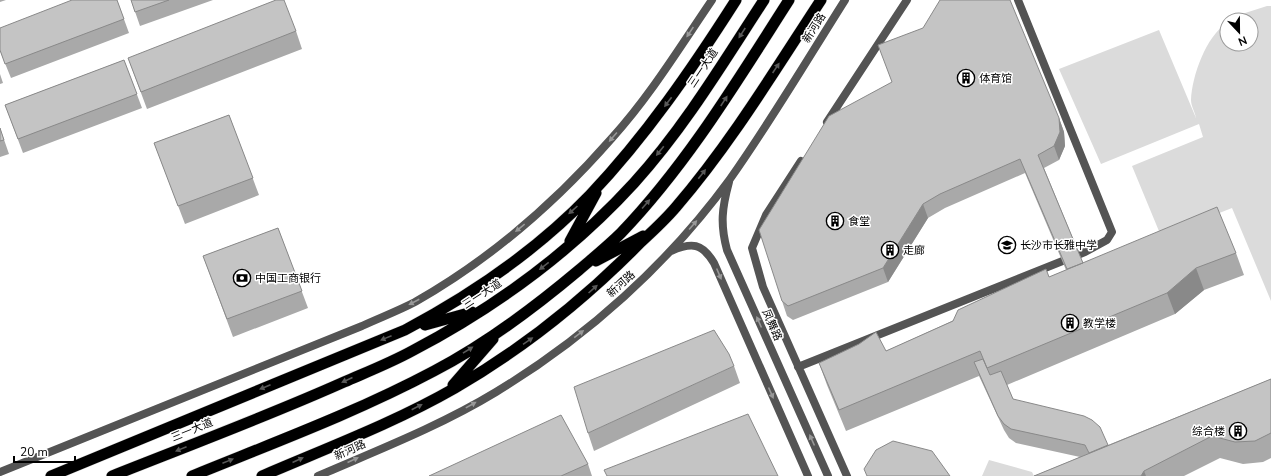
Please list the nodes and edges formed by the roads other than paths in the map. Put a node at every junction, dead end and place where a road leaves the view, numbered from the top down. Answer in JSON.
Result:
{"nodes":[{"id":1,"x":712,"y":0,"type":"edge"},
{"id":2,"x":736,"y":0,"type":"edge"},
{"id":3,"x":764,"y":0,"type":"edge"},
{"id":4,"x":789,"y":0,"type":"edge"},
{"id":5,"x":821,"y":0,"type":"edge"},
{"id":6,"x":845,"y":0,"type":"edge"},
{"id":7,"x":907,"y":0,"type":"edge"},
{"id":8,"x":1018,"y":0,"type":"edge"},
{"id":9,"x":822,"y":130,"type":"edge"},
{"id":10,"x":804,"y":156,"type":"edge"},
{"id":11,"x":604,"y":179,"type":"junction"},
{"id":12,"x":730,"y":179,"type":"junction"},
{"id":13,"x":652,"y":231,"type":"junction"},
{"id":14,"x":566,"y":249,"type":"junction"},
{"id":15,"x":669,"y":252,"type":"junction"},
{"id":16,"x":579,"y":270,"type":"junction"},
{"id":17,"x":486,"y":308,"type":"junction"},
{"id":18,"x":503,"y":328,"type":"junction"},
{"id":19,"x":405,"y":330,"type":"junction"},
{"id":20,"x":798,"y":367,"type":"junction"},
{"id":21,"x":448,"y":392,"type":"junction"},
{"id":22,"x":0,"y":472,"type":"edge"},
{"id":23,"x":51,"y":476,"type":"edge"},
{"id":24,"x":112,"y":476,"type":"edge"},
{"id":25,"x":192,"y":476,"type":"edge"},
{"id":26,"x":262,"y":476,"type":"edge"},
{"id":27,"x":318,"y":476,"type":"edge"},
{"id":28,"x":808,"y":476,"type":"edge"},
{"id":29,"x":828,"y":476,"type":"edge"},
{"id":30,"x":847,"y":476,"type":"edge"}],
"edges":[{"from":1,"to":22,"type":"street","one_way":true},
{"from":2,"to":11,"type":"highway","one_way":true},
{"from":3,"to":14,"type":"highway","name":"三一大道","one_way":true},
{"from":16,"to":4,"type":"highway","one_way":true},
{"from":13,"to":5,"type":"highway","one_way":true},
{"from":6,"to":12,"type":"street","name":"新河路"},
{"from":7,"to":9,"type":"street"},
{"from":8,"to":20,"type":"street"},
{"from":10,"to":20,"type":"street"},
{"from":11,"to":14,"type":"highway"},
{"from":11,"to":19,"type":"highway","one_way":true},
{"from":15,"to":12,"type":"street","name":"新河路","one_way":true},
{"from":29,"to":12,"type":"street","name":"凤舞路","one_way":true},
{"from":13,"to":16,"type":"highway"},
{"from":21,"to":13,"type":"highway","one_way":true},
{"from":14,"to":17,"type":"highway","name":"三一大道","one_way":true},
{"from":27,"to":15,"type":"street","name":"新河路","one_way":true},
{"from":15,"to":28,"type":"street","one_way":true},
{"from":16,"to":18,"type":"highway"},
{"from":17,"to":19,"type":"highway"},
{"from":17,"to":24,"type":"highway","name":"三一大道","one_way":true},
{"from":18,"to":21,"type":"highway"},
{"from":25,"to":18,"type":"highway","one_way":true},
{"from":19,"to":23,"type":"highway","one_way":true},
{"from":20,"to":30,"type":"street"},
{"from":26,"to":21,"type":"highway","one_way":true}]}
